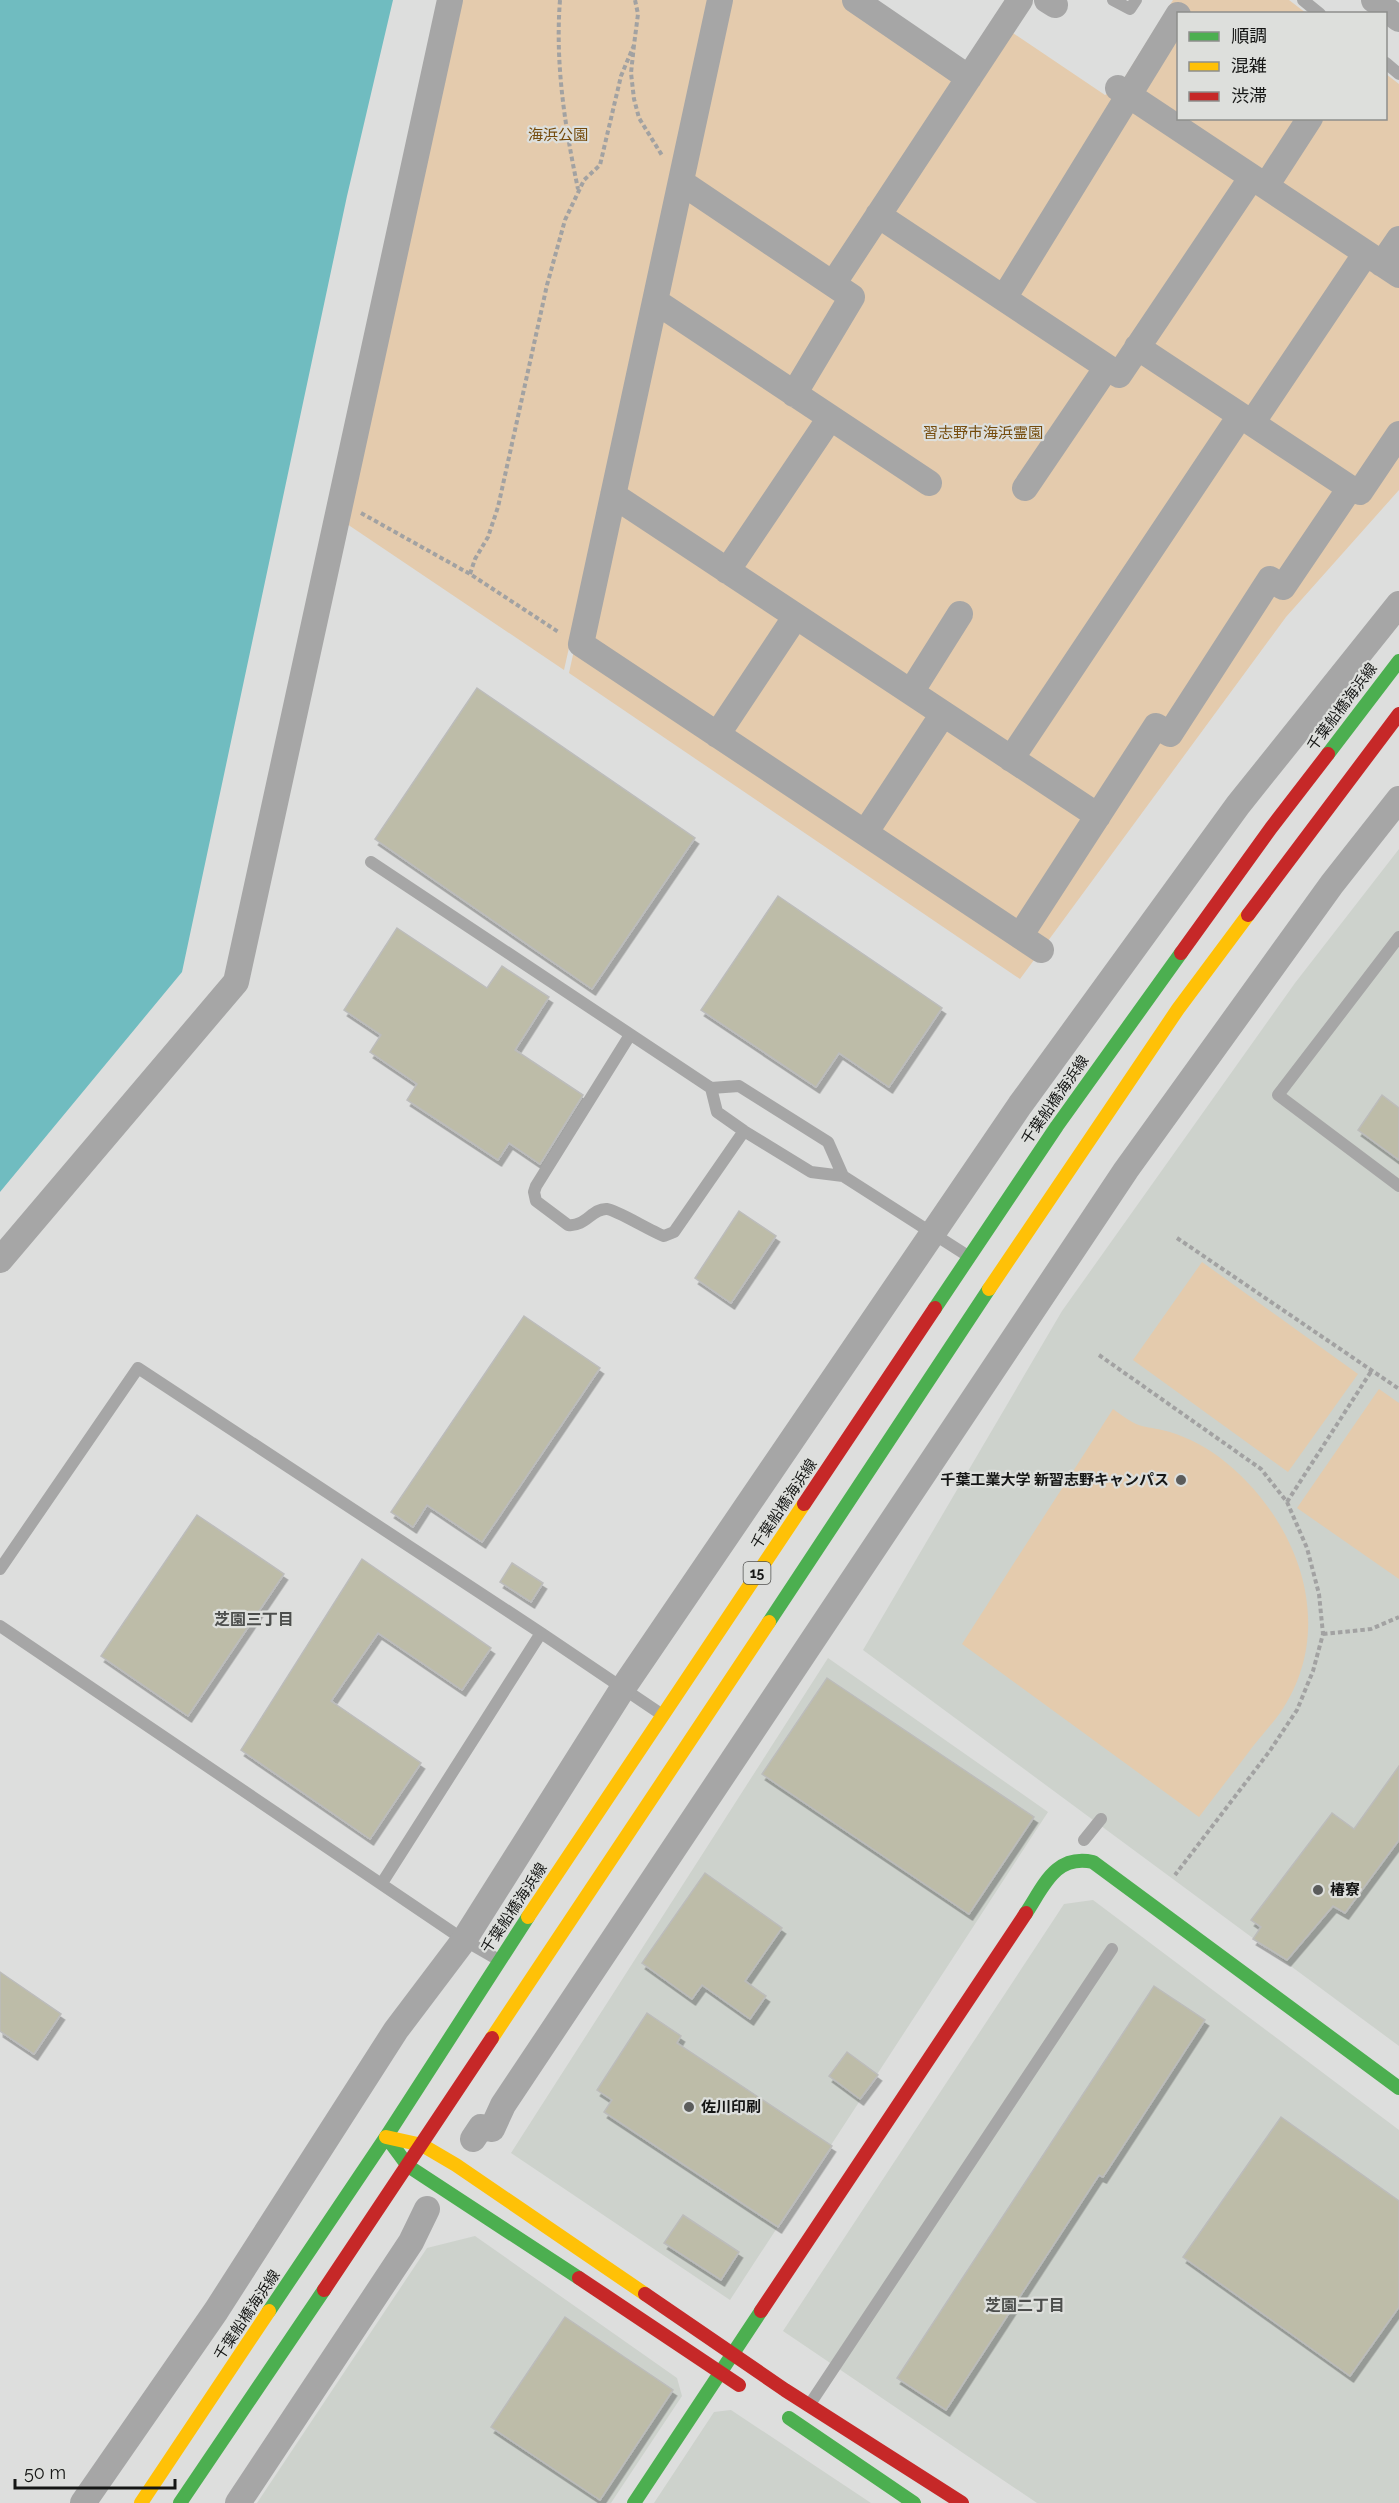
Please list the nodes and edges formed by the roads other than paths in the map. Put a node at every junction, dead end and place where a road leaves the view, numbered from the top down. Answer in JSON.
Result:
{"nodes":[{"id":1,"x":450,"y":0,"type":"edge"},
{"id":2,"x":720,"y":0,"type":"edge"},
{"id":3,"x":855,"y":0,"type":"edge"},
{"id":4,"x":1020,"y":0,"type":"edge"},
{"id":5,"x":1113,"y":0,"type":"edge"},
{"id":6,"x":1136,"y":0,"type":"edge"},
{"id":7,"x":1303,"y":0,"type":"edge"},
{"id":8,"x":1374,"y":0,"type":"edge"},
{"id":9,"x":1318,"y":12,"type":"edge"},
{"id":10,"x":1177,"y":17,"type":"edge"},
{"id":11,"x":1399,"y":19,"type":"edge"},
{"id":12,"x":1387,"y":64,"type":"edge"},
{"id":13,"x":1399,"y":74,"type":"edge"},
{"id":14,"x":969,"y":78,"type":"junction"},
{"id":15,"x":1123,"y":92,"type":"junction"},
{"id":16,"x":1308,"y":120,"type":"edge"},
{"id":17,"x":675,"y":173,"type":"junction"},
{"id":18,"x":1259,"y":182,"type":"junction"},
{"id":19,"x":878,"y":215,"type":"junction"},
{"id":20,"x":1399,"y":239,"type":"edge"},
{"id":21,"x":1382,"y":264,"type":"edge"},
{"id":22,"x":833,"y":284,"type":"junction"},
{"id":23,"x":1004,"y":298,"type":"junction"},
{"id":24,"x":655,"y":301,"type":"junction"},
{"id":25,"x":1137,"y":347,"type":"junction"},
{"id":26,"x":1107,"y":367,"type":"junction"},
{"id":27,"x":794,"y":394,"type":"junction"},
{"id":28,"x":830,"y":418,"type":"junction"},
{"id":29,"x":1246,"y":419,"type":"junction"},
{"id":30,"x":1399,"y":434,"type":"edge"},
{"id":31,"x":929,"y":483,"type":"dead end"},
{"id":32,"x":1026,"y":488,"type":"dead end"},
{"id":33,"x":1350,"y":488,"type":"junction"},
{"id":34,"x":613,"y":495,"type":"junction"},
{"id":35,"x":728,"y":571,"type":"junction"},
{"id":36,"x":1399,"y":604,"type":"edge"},
{"id":37,"x":960,"y":614,"type":"dead end"},
{"id":38,"x":796,"y":616,"type":"junction"},
{"id":39,"x":1399,"y":661,"type":"edge"},
{"id":40,"x":910,"y":692,"type":"junction"},
{"id":41,"x":943,"y":714,"type":"junction"},
{"id":42,"x":1399,"y":714,"type":"edge"},
{"id":43,"x":717,"y":735,"type":"junction"},
{"id":44,"x":1011,"y":759,"type":"junction"},
{"id":45,"x":1399,"y":799,"type":"edge"},
{"id":46,"x":1098,"y":816,"type":"junction"},
{"id":47,"x":865,"y":833,"type":"junction"},
{"id":48,"x":371,"y":862,"type":"dead end"},
{"id":49,"x":1020,"y":936,"type":"junction"},
{"id":50,"x":1399,"y":937,"type":"edge"},
{"id":51,"x":1041,"y":951,"type":"dead end"},
{"id":52,"x":630,"y":1035,"type":"junction"},
{"id":53,"x":711,"y":1088,"type":"junction"},
{"id":54,"x":744,"y":1131,"type":"junction"},
{"id":55,"x":843,"y":1176,"type":"junction"},
{"id":56,"x":1399,"y":1186,"type":"edge"},
{"id":57,"x":934,"y":1235,"type":"junction"},
{"id":58,"x":970,"y":1257,"type":"junction"},
{"id":59,"x":0,"y":1260,"type":"edge"},
{"id":60,"x":0,"y":1569,"type":"edge"},
{"id":61,"x":0,"y":1626,"type":"edge"},
{"id":62,"x":542,"y":1633,"type":"junction"},
{"id":63,"x":623,"y":1688,"type":"junction"},
{"id":64,"x":662,"y":1715,"type":"junction"},
{"id":65,"x":1101,"y":1819,"type":"dead end"},
{"id":66,"x":1084,"y":1840,"type":"dead end"},
{"id":67,"x":382,"y":1882,"type":"junction"},
{"id":68,"x":464,"y":1940,"type":"junction"},
{"id":69,"x":1112,"y":1949,"type":"dead end"},
{"id":70,"x":499,"y":1960,"type":"junction"},
{"id":71,"x":1399,"y":2088,"type":"edge"},
{"id":72,"x":386,"y":2137,"type":"junction"},
{"id":73,"x":473,"y":2139,"type":"dead end"},
{"id":74,"x":422,"y":2145,"type":"junction"},
{"id":75,"x":408,"y":2166,"type":"junction"},
{"id":76,"x":427,"y":2209,"type":"dead end"},
{"id":77,"x":733,"y":2354,"type":"junction"},
{"id":78,"x":720,"y":2373,"type":"junction"},
{"id":79,"x":747,"y":2391,"type":"dead end"},
{"id":80,"x":809,"y":2405,"type":"junction"},
{"id":81,"x":775,"y":2408,"type":"dead end"},
{"id":82,"x":83,"y":2503,"type":"edge"},
{"id":83,"x":141,"y":2503,"type":"edge"},
{"id":84,"x":180,"y":2503,"type":"edge"},
{"id":85,"x":238,"y":2503,"type":"edge"},
{"id":86,"x":634,"y":2503,"type":"edge"},
{"id":87,"x":914,"y":2503,"type":"edge"},
{"id":88,"x":962,"y":2503,"type":"edge"}],
"edges":[{"from":1,"to":59,"type":"street"},
{"from":2,"to":17,"type":"street"},
{"from":3,"to":14,"type":"street"},
{"from":4,"to":14,"type":"street"},
{"from":5,"to":6,"type":"lane"},
{"from":7,"to":9,"type":"lane"},
{"from":8,"to":11,"type":"street"},
{"from":10,"to":15,"type":"street"},
{"from":12,"to":13,"type":"lane"},
{"from":14,"to":19,"type":"street"},
{"from":15,"to":18,"type":"street"},
{"from":15,"to":23,"type":"street"},
{"from":16,"to":18,"type":"street"},
{"from":17,"to":22,"type":"street"},
{"from":17,"to":24,"type":"street"},
{"from":18,"to":21,"type":"street"},
{"from":18,"to":25,"type":"street"},
{"from":19,"to":22,"type":"street"},
{"from":19,"to":23,"type":"street"},
{"from":20,"to":21,"type":"street"},
{"from":21,"to":29,"type":"street"},
{"from":22,"to":27,"type":"street"},
{"from":23,"to":26,"type":"street"},
{"from":24,"to":27,"type":"street"},
{"from":24,"to":34,"type":"street"},
{"from":25,"to":26,"type":"street"},
{"from":25,"to":29,"type":"street"},
{"from":26,"to":32,"type":"street"},
{"from":27,"to":28,"type":"street"},
{"from":28,"to":31,"type":"street"},
{"from":28,"to":35,"type":"street"},
{"from":29,"to":33,"type":"street"},
{"from":29,"to":44,"type":"street"},
{"from":30,"to":33,"type":"street"},
{"from":33,"to":46,"type":"street"},
{"from":34,"to":35,"type":"street"},
{"from":34,"to":43,"type":"street"},
{"from":35,"to":38,"type":"street"},
{"from":36,"to":57,"type":"street"},
{"from":37,"to":40,"type":"street"},
{"from":38,"to":40,"type":"street"},
{"from":38,"to":43,"type":"street"},
{"from":39,"to":58,"type":"main road","name":"千葉船橋海浜線","number":"15"},
{"from":40,"to":41,"type":"street"},
{"from":41,"to":44,"type":"street"},
{"from":41,"to":47,"type":"street"},
{"from":42,"to":74,"type":"main road","number":"15"},
{"from":43,"to":47,"type":"street"},
{"from":44,"to":46,"type":"street"},
{"from":45,"to":73,"type":"street"},
{"from":46,"to":49,"type":"street"},
{"from":47,"to":49,"type":"street"},
{"from":48,"to":52,"type":"lane"},
{"from":49,"to":51,"type":"street"},
{"from":50,"to":56,"type":"lane"},
{"from":52,"to":53,"type":"lane"},
{"from":52,"to":54,"type":"lane"},
{"from":53,"to":54,"type":"lane"},
{"from":53,"to":55,"type":"lane"},
{"from":54,"to":55,"type":"lane"},
{"from":55,"to":57,"type":"lane"},
{"from":57,"to":58,"type":"lane"},
{"from":57,"to":63,"type":"street"},
{"from":58,"to":64,"type":"main road","name":"千葉船橋海浜線","number":"15"},
{"from":60,"to":62,"type":"lane"},
{"from":61,"to":67,"type":"lane"},
{"from":62,"to":63,"type":"lane"},
{"from":62,"to":67,"type":"lane"},
{"from":63,"to":64,"type":"lane"},
{"from":63,"to":68,"type":"street"},
{"from":64,"to":70,"type":"main road","name":"千葉船橋海浜線","number":"15"},
{"from":65,"to":66,"type":"lane"},
{"from":67,"to":68,"type":"lane"},
{"from":68,"to":70,"type":"lane"},
{"from":68,"to":82,"type":"street"},
{"from":69,"to":80,"type":"lane"},
{"from":70,"to":72,"type":"main road","name":"千葉船橋海浜線","number":"15"},
{"from":71,"to":77,"type":"main road"},
{"from":72,"to":74,"type":"main road"},
{"from":72,"to":75,"type":"main road"},
{"from":72,"to":83,"type":"main road","name":"千葉船橋海浜線","number":"15"},
{"from":74,"to":75,"type":"main road","number":"15"},
{"from":74,"to":77,"type":"main road"},
{"from":75,"to":78,"type":"main road"},
{"from":75,"to":84,"type":"main road","number":"15"},
{"from":76,"to":85,"type":"street"},
{"from":77,"to":78,"type":"main road"},
{"from":77,"to":80,"type":"main road"},
{"from":78,"to":79,"type":"main road"},
{"from":78,"to":86,"type":"main road"},
{"from":80,"to":88,"type":"main road"},
{"from":81,"to":87,"type":"main road"}]}
